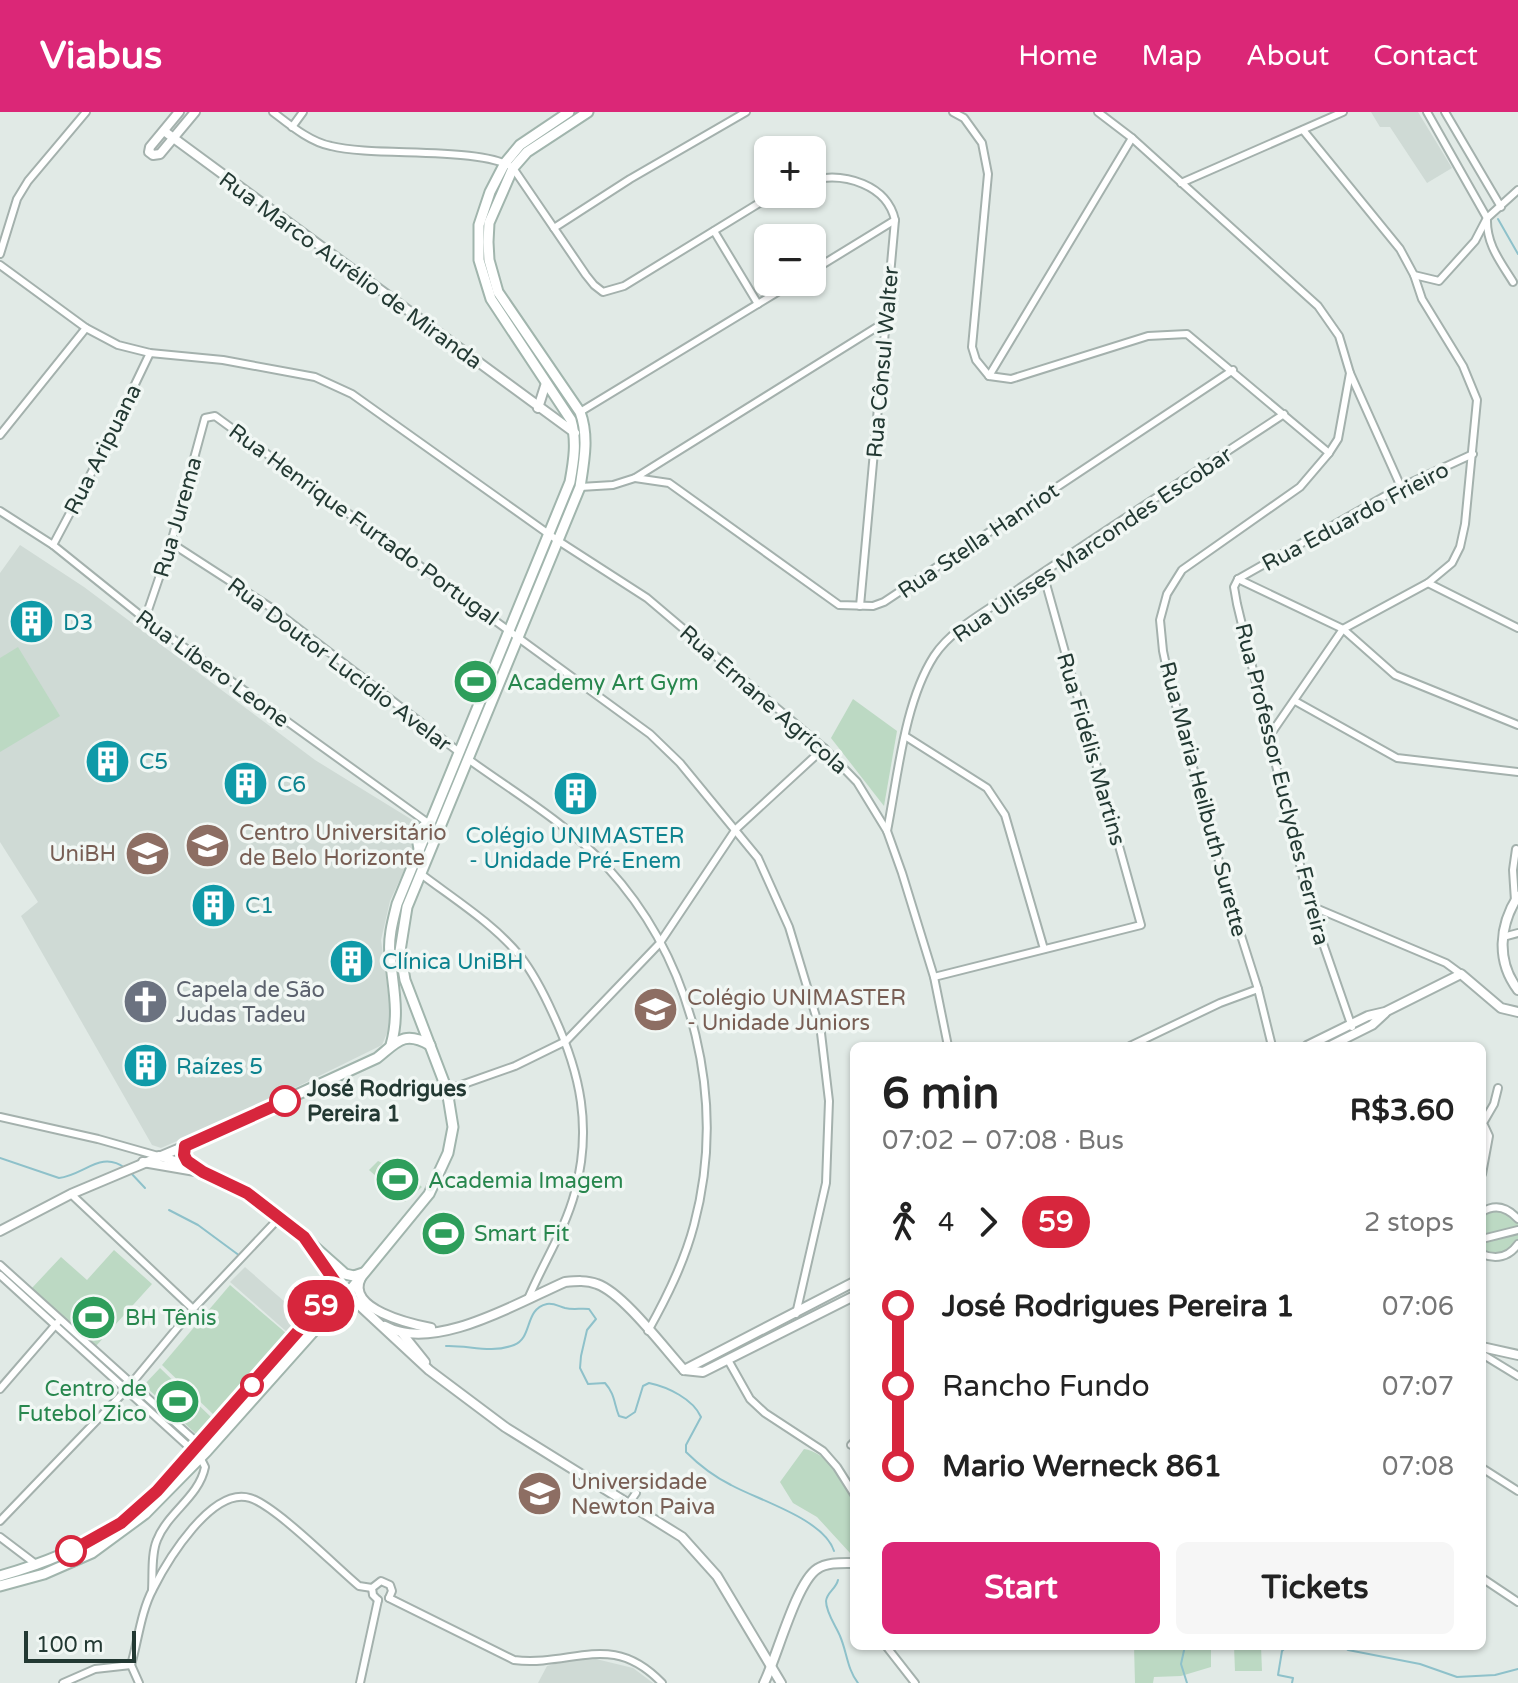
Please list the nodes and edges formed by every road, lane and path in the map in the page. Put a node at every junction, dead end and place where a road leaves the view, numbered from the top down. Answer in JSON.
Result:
{"nodes":[{"id":1,"x":86,"y":112,"type":"edge"},
{"id":2,"x":179,"y":112,"type":"edge"},
{"id":3,"x":195,"y":112,"type":"edge"},
{"id":4,"x":273,"y":112,"type":"edge"},
{"id":5,"x":303,"y":112,"type":"edge"},
{"id":6,"x":569,"y":112,"type":"edge"},
{"id":7,"x":588,"y":112,"type":"edge"},
{"id":8,"x":746,"y":112,"type":"edge"},
{"id":9,"x":953,"y":112,"type":"edge"},
{"id":10,"x":1098,"y":112,"type":"edge"},
{"id":11,"x":1343,"y":112,"type":"edge"},
{"id":12,"x":1427,"y":112,"type":"edge"},
{"id":13,"x":1445,"y":112,"type":"edge"},
{"id":14,"x":736,"y":114,"type":"edge"},
{"id":15,"x":292,"y":127,"type":"junction"},
{"id":16,"x":1303,"y":130,"type":"junction"},
{"id":17,"x":164,"y":131,"type":"junction"},
{"id":18,"x":1132,"y":138,"type":"junction"},
{"id":19,"x":174,"y":139,"type":"junction"},
{"id":20,"x":509,"y":165,"type":"junction"},
{"id":21,"x":826,"y":180,"type":"edge"},
{"id":22,"x":1181,"y":183,"type":"junction"},
{"id":23,"x":1488,"y":186,"type":"junction"},
{"id":24,"x":1518,"y":190,"type":"edge"},
{"id":25,"x":1474,"y":194,"type":"junction"},
{"id":26,"x":754,"y":206,"type":"edge"},
{"id":27,"x":1501,"y":207,"type":"junction"},
{"id":28,"x":1487,"y":218,"type":"junction"},
{"id":29,"x":895,"y":220,"type":"junction"},
{"id":30,"x":554,"y":228,"type":"junction"},
{"id":31,"x":714,"y":231,"type":"junction"},
{"id":32,"x":0,"y":254,"type":"edge"},
{"id":33,"x":826,"y":262,"type":"edge"},
{"id":34,"x":0,"y":265,"type":"edge"},
{"id":35,"x":1414,"y":275,"type":"junction"},
{"id":36,"x":1513,"y":282,"type":"dead end"},
{"id":37,"x":771,"y":296,"type":"edge"},
{"id":38,"x":758,"y":304,"type":"junction"},
{"id":39,"x":885,"y":322,"type":"junction"},
{"id":40,"x":86,"y":328,"type":"junction"},
{"id":41,"x":150,"y":353,"type":"junction"},
{"id":42,"x":1233,"y":370,"type":"junction"},
{"id":43,"x":1350,"y":373,"type":"junction"},
{"id":44,"x":989,"y":376,"type":"junction"},
{"id":45,"x":545,"y":387,"type":"junction"},
{"id":46,"x":563,"y":388,"type":"junction"},
{"id":47,"x":521,"y":396,"type":"junction"},
{"id":48,"x":538,"y":408,"type":"junction"},
{"id":49,"x":580,"y":412,"type":"junction"},
{"id":50,"x":1284,"y":414,"type":"junction"},
{"id":51,"x":209,"y":415,"type":"joint"},
{"id":52,"x":575,"y":433,"type":"junction"},
{"id":53,"x":0,"y":435,"type":"edge"},
{"id":54,"x":1329,"y":453,"type":"junction"},
{"id":55,"x":1473,"y":454,"type":"junction"},
{"id":56,"x":635,"y":478,"type":"junction"},
{"id":57,"x":580,"y":487,"type":"junction"},
{"id":58,"x":1401,"y":487,"type":"junction"},
{"id":59,"x":0,"y":511,"type":"edge"},
{"id":60,"x":548,"y":532,"type":"junction"},
{"id":61,"x":557,"y":540,"type":"junction"},
{"id":62,"x":171,"y":543,"type":"junction"},
{"id":63,"x":53,"y":545,"type":"junction"},
{"id":64,"x":1043,"y":573,"type":"junction"},
{"id":65,"x":1238,"y":579,"type":"junction"},
{"id":66,"x":1428,"y":583,"type":"junction"},
{"id":67,"x":860,"y":606,"type":"junction"},
{"id":68,"x":145,"y":619,"type":"junction"},
{"id":69,"x":1518,"y":628,"type":"edge"},
{"id":70,"x":1343,"y":629,"type":"junction"},
{"id":71,"x":513,"y":633,"type":"junction"},
{"id":72,"x":1295,"y":701,"type":"junction"},
{"id":73,"x":1518,"y":725,"type":"edge"},
{"id":74,"x":905,"y":736,"type":"junction"},
{"id":75,"x":1268,"y":738,"type":"junction"},
{"id":76,"x":824,"y":748,"type":"junction"},
{"id":77,"x":459,"y":752,"type":"junction"},
{"id":78,"x":468,"y":759,"type":"junction"},
{"id":79,"x":1518,"y":772,"type":"edge"},
{"id":80,"x":428,"y":823,"type":"junction"},
{"id":81,"x":736,"y":829,"type":"junction"},
{"id":82,"x":887,"y":831,"type":"junction"},
{"id":83,"x":432,"y":844,"type":"junction"},
{"id":84,"x":1516,"y":849,"type":"dead end"},
{"id":85,"x":421,"y":874,"type":"junction"},
{"id":86,"x":1516,"y":898,"type":"edge"},
{"id":87,"x":1310,"y":906,"type":"junction"},
{"id":88,"x":1518,"y":933,"type":"edge"},
{"id":89,"x":1503,"y":937,"type":"junction"},
{"id":90,"x":659,"y":944,"type":"junction"},
{"id":91,"x":1044,"y":949,"type":"junction"},
{"id":92,"x":1461,"y":974,"type":"junction"},
{"id":93,"x":934,"y":977,"type":"junction"},
{"id":94,"x":1258,"y":989,"type":"junction"},
{"id":95,"x":1518,"y":990,"type":"edge"},
{"id":96,"x":1518,"y":1012,"type":"edge"},
{"id":97,"x":1353,"y":1029,"type":"junction"},
{"id":98,"x":566,"y":1041,"type":"junction"},
{"id":99,"x":947,"y":1042,"type":"edge"},
{"id":100,"x":1138,"y":1042,"type":"edge"},
{"id":101,"x":1271,"y":1042,"type":"edge"},
{"id":102,"x":1318,"y":1042,"type":"edge"},
{"id":103,"x":1335,"y":1042,"type":"edge"},
{"id":104,"x":391,"y":1045,"type":"junction"},
{"id":105,"x":432,"y":1046,"type":"junction"},
{"id":106,"x":1498,"y":1088,"type":"dead end"},
{"id":107,"x":447,"y":1090,"type":"junction"},
{"id":108,"x":0,"y":1117,"type":"edge"},
{"id":109,"x":1486,"y":1118,"type":"edge"},
{"id":110,"x":185,"y":1146,"type":"junction"},
{"id":111,"x":158,"y":1156,"type":"junction"},
{"id":112,"x":142,"y":1162,"type":"junction"},
{"id":113,"x":199,"y":1170,"type":"junction"},
{"id":114,"x":71,"y":1194,"type":"junction"},
{"id":115,"x":1486,"y":1211,"type":"edge"},
{"id":116,"x":279,"y":1218,"type":"junction"},
{"id":117,"x":1518,"y":1219,"type":"edge"},
{"id":118,"x":1518,"y":1230,"type":"edge"},
{"id":119,"x":0,"y":1231,"type":"edge"},
{"id":120,"x":304,"y":1237,"type":"junction"},
{"id":121,"x":1486,"y":1238,"type":"edge"},
{"id":122,"x":1518,"y":1244,"type":"edge"},
{"id":123,"x":1486,"y":1255,"type":"edge"},
{"id":124,"x":0,"y":1265,"type":"edge"},
{"id":125,"x":363,"y":1273,"type":"junction"},
{"id":126,"x":0,"y":1275,"type":"edge"},
{"id":127,"x":538,"y":1276,"type":"junction"},
{"id":128,"x":850,"y":1284,"type":"edge"},
{"id":129,"x":338,"y":1286,"type":"junction"},
{"id":130,"x":546,"y":1290,"type":"junction"},
{"id":131,"x":347,"y":1294,"type":"junction"},
{"id":132,"x":850,"y":1298,"type":"edge"},
{"id":133,"x":528,"y":1300,"type":"junction"},
{"id":134,"x":193,"y":1309,"type":"junction"},
{"id":135,"x":796,"y":1314,"type":"junction"},
{"id":136,"x":387,"y":1317,"type":"junction"},
{"id":137,"x":372,"y":1318,"type":"junction"},
{"id":138,"x":58,"y":1322,"type":"junction"},
{"id":139,"x":440,"y":1330,"type":"junction"},
{"id":140,"x":648,"y":1331,"type":"junction"},
{"id":141,"x":401,"y":1332,"type":"junction"},
{"id":142,"x":423,"y":1333,"type":"junction"},
{"id":143,"x":1486,"y":1348,"type":"edge"},
{"id":144,"x":421,"y":1355,"type":"junction"},
{"id":145,"x":1518,"y":1355,"type":"edge"},
{"id":146,"x":1486,"y":1356,"type":"edge"},
{"id":147,"x":728,"y":1360,"type":"junction"},
{"id":148,"x":429,"y":1370,"type":"junction"},
{"id":149,"x":684,"y":1370,"type":"junction"},
{"id":150,"x":1518,"y":1376,"type":"edge"},
{"id":151,"x":128,"y":1387,"type":"junction"},
{"id":152,"x":0,"y":1389,"type":"edge"},
{"id":153,"x":200,"y":1451,"type":"junction"},
{"id":154,"x":1486,"y":1471,"type":"edge"},
{"id":155,"x":850,"y":1488,"type":"edge"},
{"id":156,"x":1518,"y":1491,"type":"edge"},
{"id":157,"x":636,"y":1493,"type":"dead end"},
{"id":158,"x":629,"y":1503,"type":"junction"},
{"id":159,"x":0,"y":1521,"type":"edge"},
{"id":160,"x":0,"y":1537,"type":"edge"},
{"id":161,"x":850,"y":1563,"type":"edge"},
{"id":162,"x":41,"y":1570,"type":"junction"},
{"id":163,"x":0,"y":1576,"type":"edge"},
{"id":164,"x":1486,"y":1581,"type":"edge"},
{"id":165,"x":0,"y":1586,"type":"edge"},
{"id":166,"x":372,"y":1588,"type":"junction"},
{"id":167,"x":152,"y":1590,"type":"junction"},
{"id":168,"x":389,"y":1598,"type":"junction"},
{"id":169,"x":378,"y":1600,"type":"junction"},
{"id":170,"x":1518,"y":1602,"type":"edge"},
{"id":171,"x":889,"y":1650,"type":"edge"},
{"id":172,"x":131,"y":1665,"type":"junction"},
{"id":173,"x":771,"y":1669,"type":"junction"},
{"id":174,"x":63,"y":1683,"type":"edge"},
{"id":175,"x":139,"y":1683,"type":"edge"},
{"id":176,"x":360,"y":1683,"type":"edge"},
{"id":177,"x":662,"y":1683,"type":"edge"},
{"id":178,"x":764,"y":1683,"type":"edge"},
{"id":179,"x":781,"y":1683,"type":"edge"},
{"id":180,"x":915,"y":1683,"type":"edge"}],
"edges":[{"from":1,"to":32,"type":"street"},
{"from":2,"to":17,"type":"street"},
{"from":3,"to":19,"type":"street"},
{"from":4,"to":15,"type":"street"},
{"from":5,"to":15,"type":"street"},
{"from":6,"to":20,"type":"main road"},
{"from":7,"to":20,"type":"main road"},
{"from":8,"to":14,"type":"street"},
{"from":9,"to":44,"type":"street"},
{"from":10,"to":18,"type":"street","name":"Rua Maria Heilbuth Surette"},
{"from":11,"to":16,"type":"street"},
{"from":12,"to":25,"type":"street"},
{"from":13,"to":23,"type":"street"},
{"from":14,"to":30,"type":"street"},
{"from":15,"to":20,"type":"street"},
{"from":16,"to":22,"type":"street"},
{"from":16,"to":35,"type":"street"},
{"from":17,"to":19,"type":"street","name":"Rua Marco Aurélio de Miranda"},
{"from":17,"to":19,"type":"street"},
{"from":18,"to":22,"type":"street","name":"Rua Maria Heilbuth Surette"},
{"from":18,"to":44,"type":"street"},
{"from":19,"to":47,"type":"street","name":"Rua Marco Aurélio de Miranda"},
{"from":20,"to":30,"type":"street"},
{"from":20,"to":45,"type":"main road"},
{"from":20,"to":46,"type":"main road"},
{"from":21,"to":29,"type":"street"},
{"from":22,"to":43,"type":"street","name":"Rua Maria Heilbuth Surette"},
{"from":23,"to":25,"type":"street"},
{"from":23,"to":27,"type":"street"},
{"from":24,"to":27,"type":"street"},
{"from":25,"to":28,"type":"street"},
{"from":26,"to":31,"type":"street"},
{"from":27,"to":28,"type":"street"},
{"from":28,"to":35,"type":"street"},
{"from":28,"to":36,"type":"street"},
{"from":29,"to":33,"type":"street"},
{"from":29,"to":39,"type":"street","name":"Rua Cônsul Walter"},
{"from":30,"to":31,"type":"street"},
{"from":31,"to":38,"type":"street"},
{"from":34,"to":40,"type":"street","name":"Rua Ernane Agrícola"},
{"from":35,"to":55,"type":"street"},
{"from":37,"to":38,"type":"street"},
{"from":38,"to":49,"type":"street"},
{"from":39,"to":56,"type":"street"},
{"from":39,"to":67,"type":"street","name":"Rua Cônsul Walter"},
{"from":40,"to":41,"type":"street","name":"Rua Ernane Agrícola"},
{"from":40,"to":53,"type":"street"},
{"from":41,"to":60,"type":"street","name":"Rua Ernane Agrícola"},
{"from":41,"to":63,"type":"street","name":"Rua Aripuana"},
{"from":42,"to":44,"type":"street"},
{"from":42,"to":50,"type":"street"},
{"from":42,"to":67,"type":"street","name":"Rua Stella Hanriot"},
{"from":43,"to":54,"type":"street","name":"Rua Maria Heilbuth Surette"},
{"from":43,"to":58,"type":"street"},
{"from":45,"to":46,"type":"main road"},
{"from":45,"to":47,"type":"street"},
{"from":45,"to":48,"type":"street"},
{"from":45,"to":52,"type":"main road"},
{"from":46,"to":49,"type":"main road"},
{"from":47,"to":48,"type":"street","name":"Rua Marco Aurélio de Miranda"},
{"from":48,"to":52,"type":"street","name":"Rua Marco Aurélio de Miranda"},
{"from":49,"to":57,"type":"main road"},
{"from":50,"to":54,"type":"street"},
{"from":50,"to":64,"type":"street","name":"Rua Ulisses Marcondes Escobar"},
{"from":51,"to":62,"type":"street","name":"Rua Jurema"},
{"from":51,"to":71,"type":"street","name":"Rua Henrique Furtado Portugal"},
{"from":52,"to":60,"type":"main road"},
{"from":54,"to":94,"type":"street","name":"Rua Maria Heilbuth Surette"},
{"from":55,"to":58,"type":"street","name":"Rua Eduardo Frieiro"},
{"from":55,"to":66,"type":"street"},
{"from":56,"to":57,"type":"street"},
{"from":56,"to":67,"type":"street"},
{"from":57,"to":61,"type":"main road"},
{"from":58,"to":65,"type":"street","name":"Rua Eduardo Frieiro"},
{"from":59,"to":63,"type":"street","name":"Rua Líbero Leone"},
{"from":60,"to":61,"type":"street","name":"Rua Ernane Agrícola"},
{"from":60,"to":71,"type":"main road"},
{"from":61,"to":71,"type":"main road"},
{"from":61,"to":76,"type":"street","name":"Rua Ernane Agrícola"},
{"from":62,"to":68,"type":"street","name":"Rua Jurema"},
{"from":62,"to":77,"type":"street","name":"Rua Doutor Lucídio Avelar"},
{"from":63,"to":68,"type":"street","name":"Rua Líbero Leone"},
{"from":64,"to":74,"type":"street","name":"Rua Ulisses Marcondes Escobar"},
{"from":64,"to":91,"type":"street","name":"Rua Fidélis Martins"},
{"from":65,"to":70,"type":"street"},
{"from":65,"to":75,"type":"street","name":"Rua Professor Euclydes Ferreira"},
{"from":66,"to":69,"type":"street"},
{"from":66,"to":70,"type":"street"},
{"from":68,"to":80,"type":"street","name":"Rua Líbero Leone"},
{"from":70,"to":72,"type":"street"},
{"from":70,"to":73,"type":"street"},
{"from":71,"to":77,"type":"main road"},
{"from":71,"to":78,"type":"main road"},
{"from":71,"to":81,"type":"street","name":"Rua Henrique Furtado Portugal"},
{"from":72,"to":75,"type":"street"},
{"from":72,"to":79,"type":"street"},
{"from":74,"to":82,"type":"street","name":"Rua Ulisses Marcondes Escobar"},
{"from":74,"to":91,"type":"street"},
{"from":75,"to":87,"type":"street","name":"Rua Professor Euclydes Ferreira"},
{"from":76,"to":81,"type":"street"},
{"from":76,"to":82,"type":"street","name":"Rua Ernane Agrícola"},
{"from":77,"to":78,"type":"street","name":"Rua Doutor Lucídio Avelar"},
{"from":77,"to":80,"type":"main road"},
{"from":78,"to":83,"type":"main road"},
{"from":78,"to":90,"type":"street","name":"Rua Doutor Lucídio Avelar"},
{"from":80,"to":83,"type":"main road"},
{"from":80,"to":104,"type":"main road"},
{"from":81,"to":90,"type":"street"},
{"from":81,"to":135,"type":"street","name":"Rua Henrique Furtado Portugal"},
{"from":82,"to":93,"type":"street","name":"Rua Ernane Agrícola"},
{"from":83,"to":85,"type":"main road"},
{"from":84,"to":86,"type":"street"},
{"from":85,"to":98,"type":"street"},
{"from":85,"to":105,"type":"main road"},
{"from":86,"to":89,"type":"street"},
{"from":87,"to":92,"type":"street"},
{"from":87,"to":97,"type":"street","name":"Rua Professor Euclydes Ferreira"},
{"from":88,"to":89,"type":"street"},
{"from":89,"to":95,"type":"street"},
{"from":90,"to":98,"type":"street"},
{"from":90,"to":140,"type":"street","name":"Rua Doutor Lucídio Avelar"},
{"from":91,"to":93,"type":"street"},
{"from":92,"to":96,"type":"street"},
{"from":92,"to":97,"type":"street"},
{"from":93,"to":99,"type":"street","name":"Rua Ernane Agrícola"},
{"from":94,"to":100,"type":"street"},
{"from":94,"to":101,"type":"street","name":"Rua Maria Heilbuth Surette"},
{"from":97,"to":102,"type":"street"},
{"from":97,"to":103,"type":"street"},
{"from":98,"to":107,"type":"street"},
{"from":98,"to":127,"type":"street"},
{"from":104,"to":105,"type":"main road"},
{"from":104,"to":110,"type":"main road"},
{"from":105,"to":107,"type":"main road"},
{"from":106,"to":109,"type":"street"},
{"from":107,"to":125,"type":"main road"},
{"from":108,"to":111,"type":"street"},
{"from":110,"to":111,"type":"street"},
{"from":110,"to":113,"type":"main road"},
{"from":111,"to":112,"type":"street"},
{"from":111,"to":113,"type":"street"},
{"from":112,"to":113,"type":"street"},
{"from":112,"to":114,"type":"street"},
{"from":113,"to":116,"type":"main road"},
{"from":114,"to":119,"type":"street"},
{"from":114,"to":134,"type":"street"},
{"from":115,"to":117,"type":"street"},
{"from":116,"to":120,"type":"main road"},
{"from":116,"to":134,"type":"street"},
{"from":118,"to":121,"type":"street"},
{"from":120,"to":125,"type":"main road"},
{"from":120,"to":129,"type":"main road"},
{"from":122,"to":123,"type":"street"},
{"from":124,"to":138,"type":"street"},
{"from":125,"to":131,"type":"main road"},
{"from":125,"to":136,"type":"street"},
{"from":126,"to":138,"type":"street"},
{"from":127,"to":130,"type":"street"},
{"from":127,"to":133,"type":"street"},
{"from":128,"to":135,"type":"street"},
{"from":129,"to":131,"type":"street"},
{"from":129,"to":153,"type":"main road"},
{"from":130,"to":133,"type":"street"},
{"from":130,"to":140,"type":"street"},
{"from":131,"to":137,"type":"street"},
{"from":131,"to":153,"type":"main road"},
{"from":132,"to":147,"type":"street"},
{"from":133,"to":139,"type":"street"},
{"from":134,"to":151,"type":"street"},
{"from":135,"to":149,"type":"street"},
{"from":136,"to":139,"type":"street"},
{"from":136,"to":141,"type":"street"},
{"from":137,"to":141,"type":"street"},
{"from":137,"to":148,"type":"street"},
{"from":138,"to":151,"type":"street"},
{"from":138,"to":152,"type":"street"},
{"from":139,"to":142,"type":"street"},
{"from":140,"to":149,"type":"street"},
{"from":141,"to":142,"type":"street"},
{"from":141,"to":144,"type":"street"},
{"from":142,"to":144,"type":"street"},
{"from":143,"to":145,"type":"street"},
{"from":144,"to":148,"type":"street"},
{"from":146,"to":150,"type":"street"},
{"from":147,"to":149,"type":"street"},
{"from":147,"to":155,"type":"street"},
{"from":148,"to":158,"type":"street"},
{"from":151,"to":153,"type":"street"},
{"from":151,"to":159,"type":"street"},
{"from":153,"to":162,"type":"main road"},
{"from":153,"to":167,"type":"street"},
{"from":154,"to":156,"type":"street"},
{"from":157,"to":158,"type":"street"},
{"from":158,"to":173,"type":"street"},
{"from":160,"to":162,"type":"street"},
{"from":161,"to":173,"type":"street"},
{"from":162,"to":163,"type":"main road"},
{"from":162,"to":165,"type":"main road"},
{"from":164,"to":170,"type":"street"},
{"from":166,"to":167,"type":"street"},
{"from":166,"to":168,"type":"street"},
{"from":166,"to":169,"type":"street"},
{"from":167,"to":172,"type":"street"},
{"from":168,"to":169,"type":"street"},
{"from":168,"to":177,"type":"street"},
{"from":169,"to":176,"type":"street"},
{"from":171,"to":180,"type":"street"},
{"from":172,"to":174,"type":"street"},
{"from":172,"to":175,"type":"street"},
{"from":173,"to":178,"type":"street"},
{"from":173,"to":179,"type":"street"}]}
